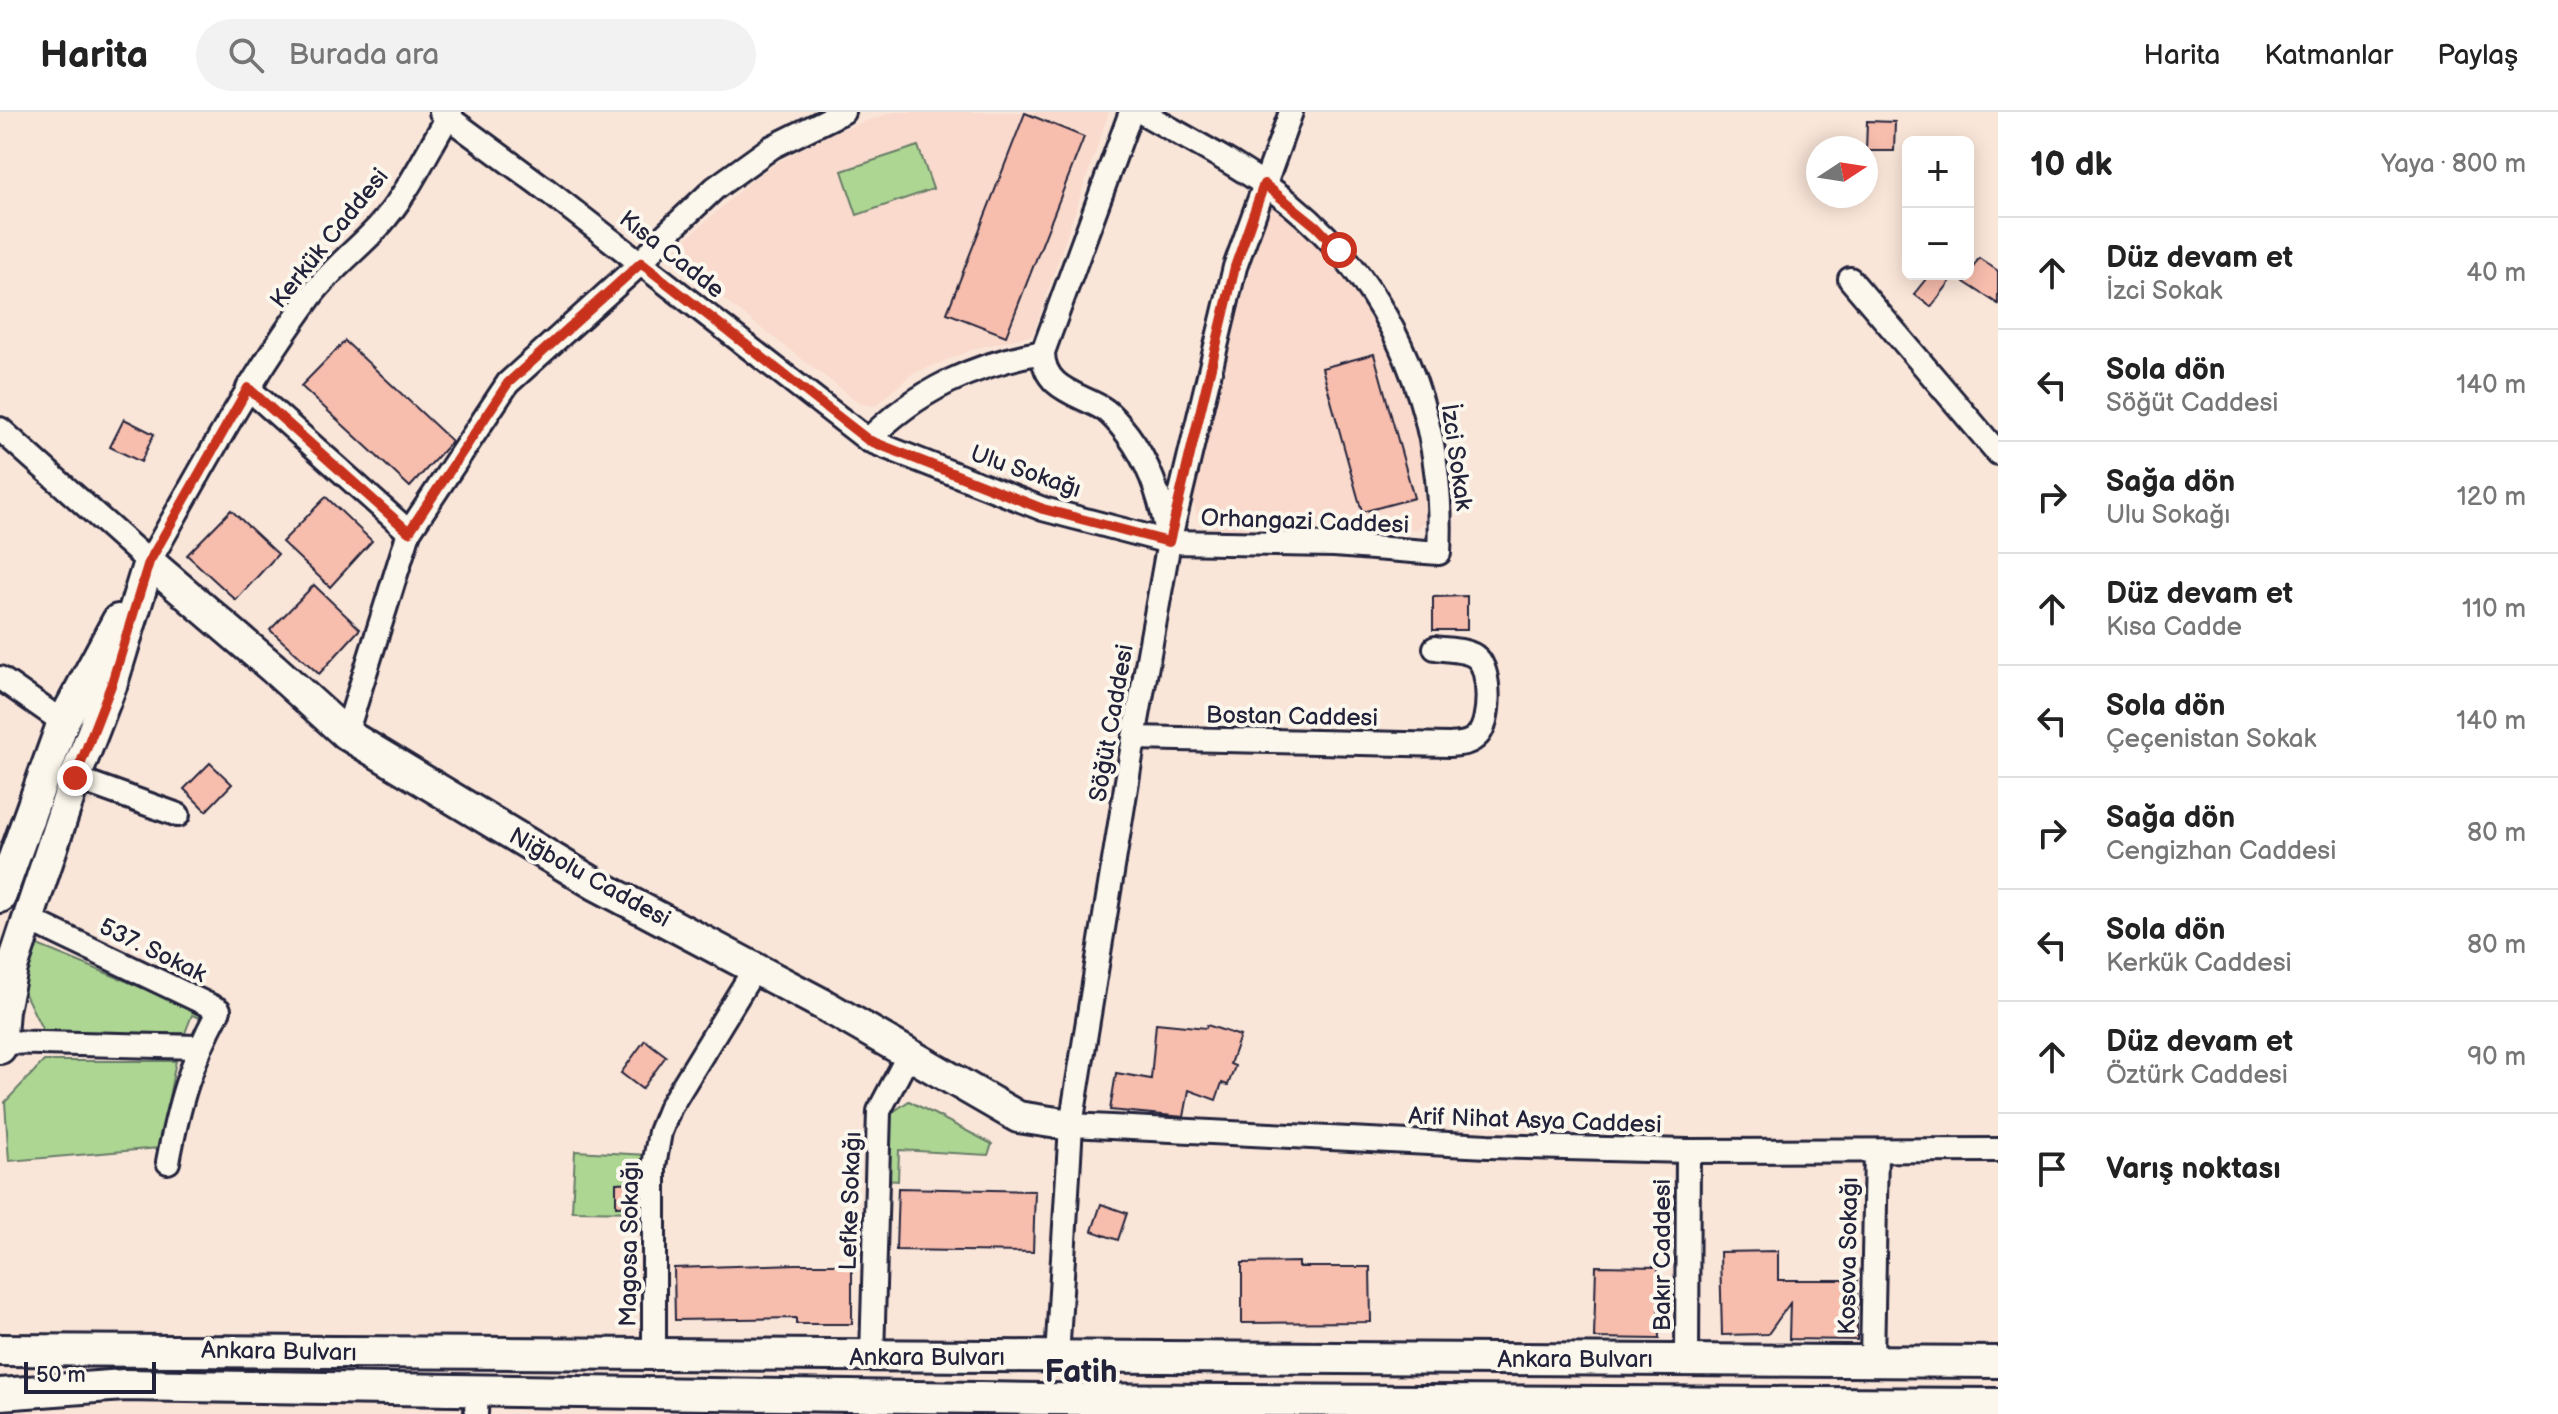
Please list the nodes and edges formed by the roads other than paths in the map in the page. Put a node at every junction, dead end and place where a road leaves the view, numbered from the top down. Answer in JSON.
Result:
{"nodes":[{"id":1,"x":843,"y":112,"type":"edge"},
{"id":2,"x":1131,"y":112,"type":"edge"},
{"id":3,"x":1141,"y":112,"type":"edge"},
{"id":4,"x":1291,"y":112,"type":"edge"},
{"id":5,"x":446,"y":114,"type":"edge"},
{"id":6,"x":1264,"y":184,"type":"junction"},
{"id":7,"x":641,"y":263,"type":"junction"},
{"id":8,"x":1850,"y":279,"type":"dead end"},
{"id":9,"x":1043,"y":352,"type":"junction"},
{"id":10,"x":248,"y":388,"type":"junction"},
{"id":11,"x":0,"y":429,"type":"edge"},
{"id":12,"x":868,"y":440,"type":"junction"},
{"id":13,"x":1998,"y":453,"type":"edge"},
{"id":14,"x":409,"y":532,"type":"junction"},
{"id":15,"x":1169,"y":542,"type":"junction"},
{"id":16,"x":1439,"y":553,"type":"joint"},
{"id":17,"x":149,"y":562,"type":"junction"},
{"id":18,"x":1435,"y":648,"type":"dead end"},
{"id":19,"x":0,"y":678,"type":"edge"},
{"id":20,"x":63,"y":722,"type":"junction"},
{"id":21,"x":346,"y":734,"type":"junction"},
{"id":22,"x":1134,"y":738,"type":"junction"},
{"id":23,"x":75,"y":778,"type":"junction"},
{"id":24,"x":178,"y":815,"type":"dead end"},
{"id":25,"x":0,"y":897,"type":"edge"},
{"id":26,"x":28,"y":919,"type":"junction"},
{"id":27,"x":755,"y":968,"type":"junction"},
{"id":28,"x":0,"y":1044,"type":"edge"},
{"id":29,"x":199,"y":1047,"type":"junction"},
{"id":30,"x":909,"y":1054,"type":"junction"},
{"id":31,"x":1071,"y":1125,"type":"junction"},
{"id":32,"x":1998,"y":1150,"type":"edge"},
{"id":33,"x":1688,"y":1151,"type":"junction"},
{"id":34,"x":1876,"y":1151,"type":"junction"},
{"id":35,"x":168,"y":1162,"type":"dead end"},
{"id":36,"x":0,"y":1351,"type":"edge"},
{"id":37,"x":654,"y":1355,"type":"junction"},
{"id":38,"x":872,"y":1356,"type":"junction"},
{"id":39,"x":1057,"y":1358,"type":"junction"},
{"id":40,"x":1687,"y":1360,"type":"junction"},
{"id":41,"x":1872,"y":1362,"type":"junction"},
{"id":42,"x":1998,"y":1362,"type":"edge"},
{"id":43,"x":0,"y":1391,"type":"edge"},
{"id":44,"x":476,"y":1402,"type":"edge"},
{"id":45,"x":1998,"y":1404,"type":"edge"},
{"id":46,"x":1042,"y":1406,"type":"edge"},
{"id":47,"x":1275,"y":1407,"type":"edge"}],
"edges":[{"from":1,"to":7,"type":"street"},
{"from":2,"to":9,"type":"street"},
{"from":3,"to":6,"type":"street","name":"İzci Sokak"},
{"from":4,"to":6,"type":"street","name":"Söğüt Caddesi"},
{"from":5,"to":7,"type":"street","name":"Kısa Cadde"},
{"from":5,"to":10,"type":"street","name":"Kerkük Caddesi"},
{"from":6,"to":15,"type":"street","name":"Söğüt Caddesi"},
{"from":6,"to":16,"type":"street","name":"İzci Sokak"},
{"from":7,"to":12,"type":"street","name":"Kısa Cadde"},
{"from":7,"to":14,"type":"street"},
{"from":8,"to":13,"type":"street"},
{"from":9,"to":12,"type":"street"},
{"from":9,"to":15,"type":"street"},
{"from":10,"to":14,"type":"street"},
{"from":10,"to":17,"type":"street","name":"Kerkük Caddesi"},
{"from":11,"to":17,"type":"street"},
{"from":12,"to":15,"type":"street","name":"Ulu Sokağı"},
{"from":14,"to":21,"type":"street"},
{"from":15,"to":16,"type":"street","name":"Orhangazi Caddesi"},
{"from":15,"to":22,"type":"street","name":"Söğüt Caddesi"},
{"from":17,"to":20,"type":"main road"},
{"from":17,"to":21,"type":"main road","name":"Niğbolu Caddesi"},
{"from":17,"to":23,"type":"main road"},
{"from":18,"to":22,"type":"street","name":"Bostan Caddesi"},
{"from":19,"to":20,"type":"street"},
{"from":20,"to":25,"type":"main road"},
{"from":21,"to":27,"type":"main road","name":"Niğbolu Caddesi"},
{"from":22,"to":31,"type":"street","name":"Söğüt Caddesi"},
{"from":23,"to":24,"type":"street"},
{"from":23,"to":26,"type":"main road"},
{"from":26,"to":28,"type":"main road"},
{"from":26,"to":29,"type":"street","name":"537. Sokak"},
{"from":27,"to":30,"type":"main road","name":"Niğbolu Caddesi"},
{"from":27,"to":37,"type":"street","name":"Magosa Sokağı"},
{"from":28,"to":29,"type":"street"},
{"from":29,"to":35,"type":"street"},
{"from":30,"to":31,"type":"main road","name":"Niğbolu Caddesi"},
{"from":30,"to":38,"type":"street","name":"Lefke Sokağı"},
{"from":31,"to":33,"type":"street","name":"Arif Nihat Asya Caddesi"},
{"from":31,"to":39,"type":"street","name":"Söğüt Caddesi"},
{"from":32,"to":34,"type":"street","name":"Arif Nihat Asya Caddesi"},
{"from":33,"to":34,"type":"street","name":"Arif Nihat Asya Caddesi"},
{"from":33,"to":40,"type":"street","name":"Bakır Caddesi"},
{"from":34,"to":41,"type":"street","name":"Kosova Sokağı"},
{"from":36,"to":37,"type":"main road","name":"Ankara Bulvarı"},
{"from":36,"to":43,"type":"main road","name":"Ankara Bulvarı"},
{"from":37,"to":38,"type":"main road","name":"Ankara Bulvarı"},
{"from":38,"to":39,"type":"main road","name":"Ankara Bulvarı"},
{"from":39,"to":40,"type":"main road","name":"Ankara Bulvarı"},
{"from":40,"to":41,"type":"main road","name":"Ankara Bulvarı"},
{"from":41,"to":42,"type":"main road","name":"Ankara Bulvarı"},
{"from":43,"to":44,"type":"main road","name":"Ankara Bulvarı"},
{"from":44,"to":46,"type":"main road","name":"Ankara Bulvarı"},
{"from":45,"to":47,"type":"main road","name":"Ankara Bulvarı"},
{"from":46,"to":47,"type":"main road","name":"Ankara Bulvarı"}]}
